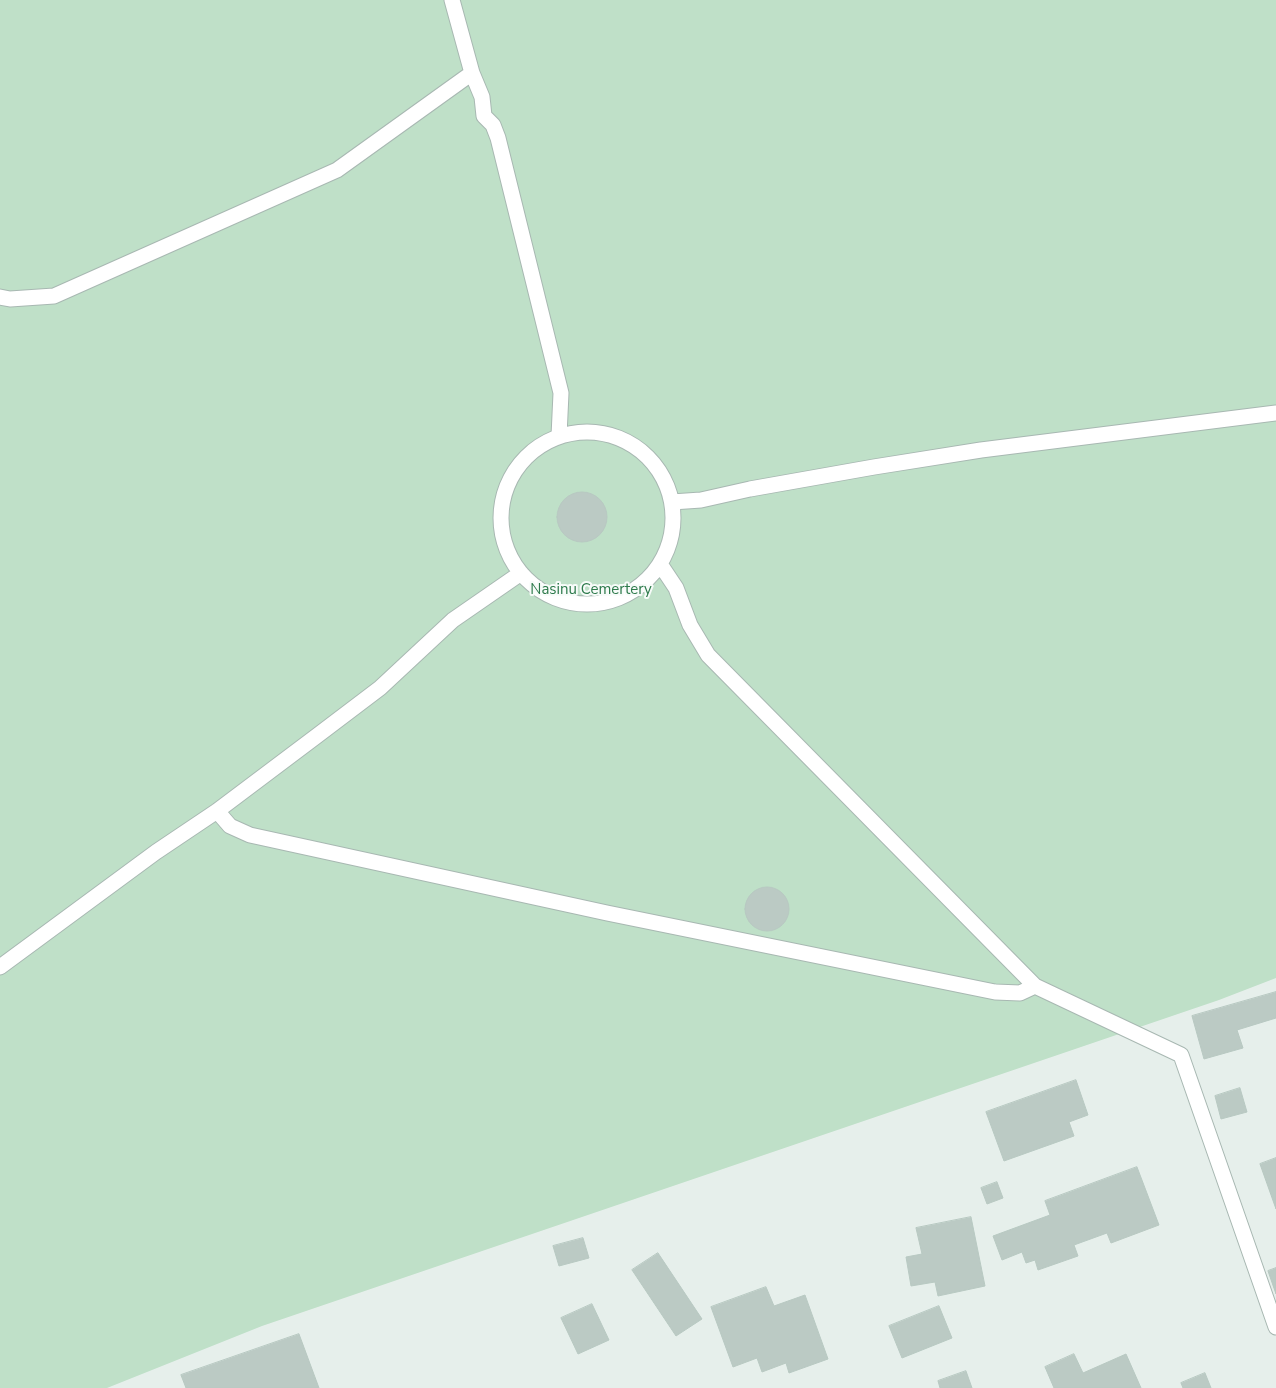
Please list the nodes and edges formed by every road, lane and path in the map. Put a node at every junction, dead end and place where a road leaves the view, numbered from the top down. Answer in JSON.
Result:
{"nodes":[{"id":1,"x":452,"y":0,"type":"edge"},
{"id":2,"x":472,"y":73,"type":"junction"},
{"id":3,"x":0,"y":297,"type":"edge"},
{"id":4,"x":1276,"y":412,"type":"edge"},
{"id":5,"x":559,"y":436,"type":"junction"},
{"id":6,"x":672,"y":502,"type":"junction"},
{"id":7,"x":660,"y":564,"type":"junction"},
{"id":8,"x":521,"y":573,"type":"junction"},
{"id":9,"x":217,"y":811,"type":"junction"},
{"id":10,"x":0,"y":967,"type":"edge"},
{"id":11,"x":1035,"y":986,"type":"junction"},
{"id":12,"x":1276,"y":1326,"type":"edge"}],
"edges":[{"from":1,"to":2,"type":"street"},
{"from":2,"to":3,"type":"street"},
{"from":2,"to":5,"type":"street"},
{"from":4,"to":6,"type":"street"},
{"from":5,"to":6,"type":"street"},
{"from":5,"to":8,"type":"street"},
{"from":6,"to":7,"type":"street"},
{"from":7,"to":8,"type":"street"},
{"from":7,"to":11,"type":"street"},
{"from":8,"to":9,"type":"street"},
{"from":9,"to":10,"type":"street"},
{"from":9,"to":11,"type":"street"},
{"from":11,"to":12,"type":"street"}]}
